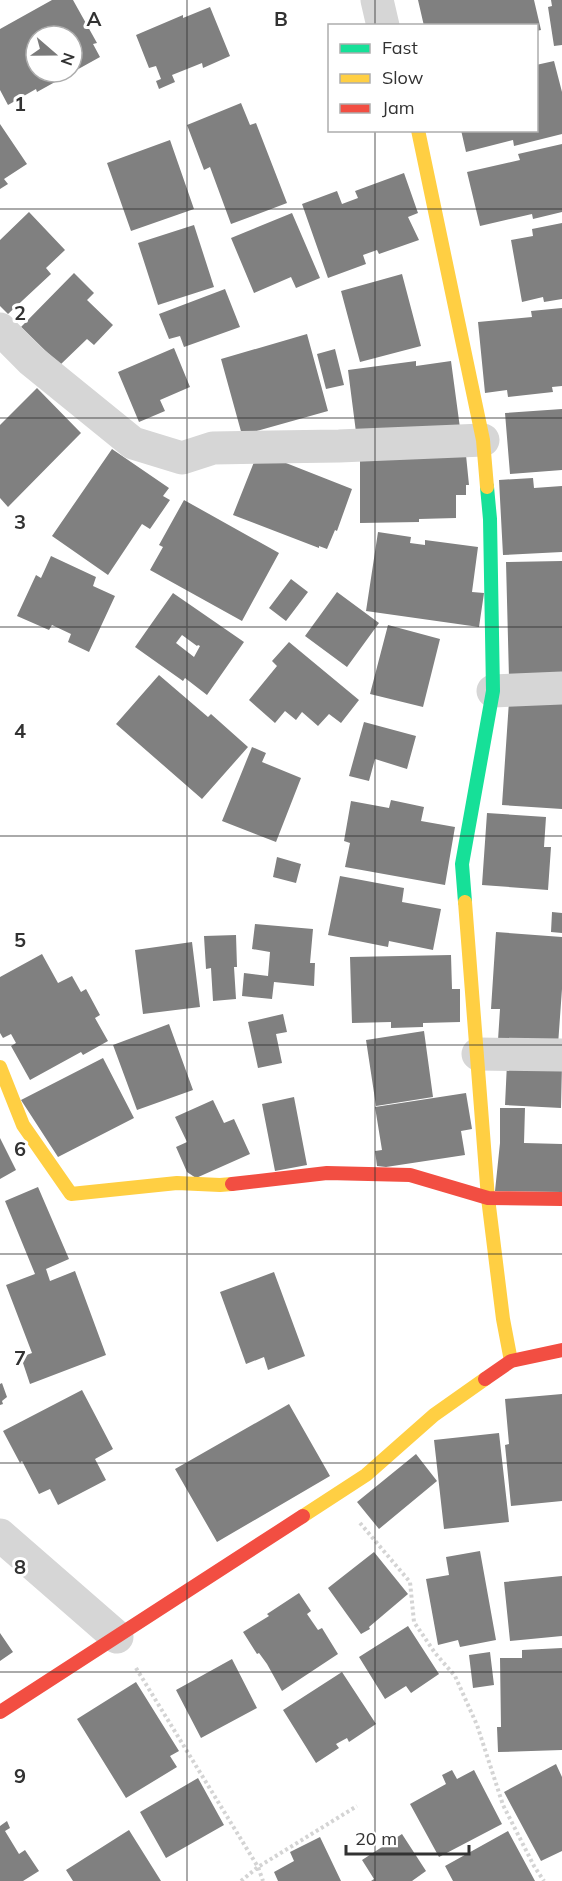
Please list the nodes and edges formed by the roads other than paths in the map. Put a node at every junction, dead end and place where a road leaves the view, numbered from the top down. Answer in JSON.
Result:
{"nodes":[{"id":1,"x":377,"y":0,"type":"edge"},
{"id":2,"x":382,"y":24,"type":"edge"},
{"id":3,"x":419,"y":132,"type":"edge"},
{"id":4,"x":0,"y":329,"type":"edge"},
{"id":5,"x":483,"y":440,"type":"junction"},
{"id":6,"x":562,"y":688,"type":"edge"},
{"id":7,"x":494,"y":691,"type":"junction"},
{"id":8,"x":478,"y":1054,"type":"junction"},
{"id":9,"x":562,"y":1055,"type":"edge"},
{"id":10,"x":0,"y":1067,"type":"edge"},
{"id":11,"x":488,"y":1198,"type":"junction"},
{"id":12,"x":562,"y":1199,"type":"edge"},
{"id":13,"x":562,"y":1350,"type":"edge"},
{"id":14,"x":511,"y":1361,"type":"junction"},
{"id":15,"x":0,"y":1535,"type":"edge"},
{"id":16,"x":117,"y":1637,"type":"junction"},
{"id":17,"x":0,"y":1712,"type":"edge"}],
"edges":[{"from":1,"to":2,"type":"street"},
{"from":3,"to":5,"type":"street"},
{"from":4,"to":5,"type":"street"},
{"from":5,"to":7,"type":"street"},
{"from":6,"to":7,"type":"street"},
{"from":7,"to":8,"type":"street"},
{"from":8,"to":9,"type":"street"},
{"from":8,"to":11,"type":"street"},
{"from":10,"to":11,"type":"street"},
{"from":11,"to":12,"type":"street"},
{"from":11,"to":14,"type":"street"},
{"from":13,"to":14,"type":"street"},
{"from":14,"to":16,"type":"street"},
{"from":15,"to":16,"type":"street"},
{"from":16,"to":17,"type":"street"}]}
